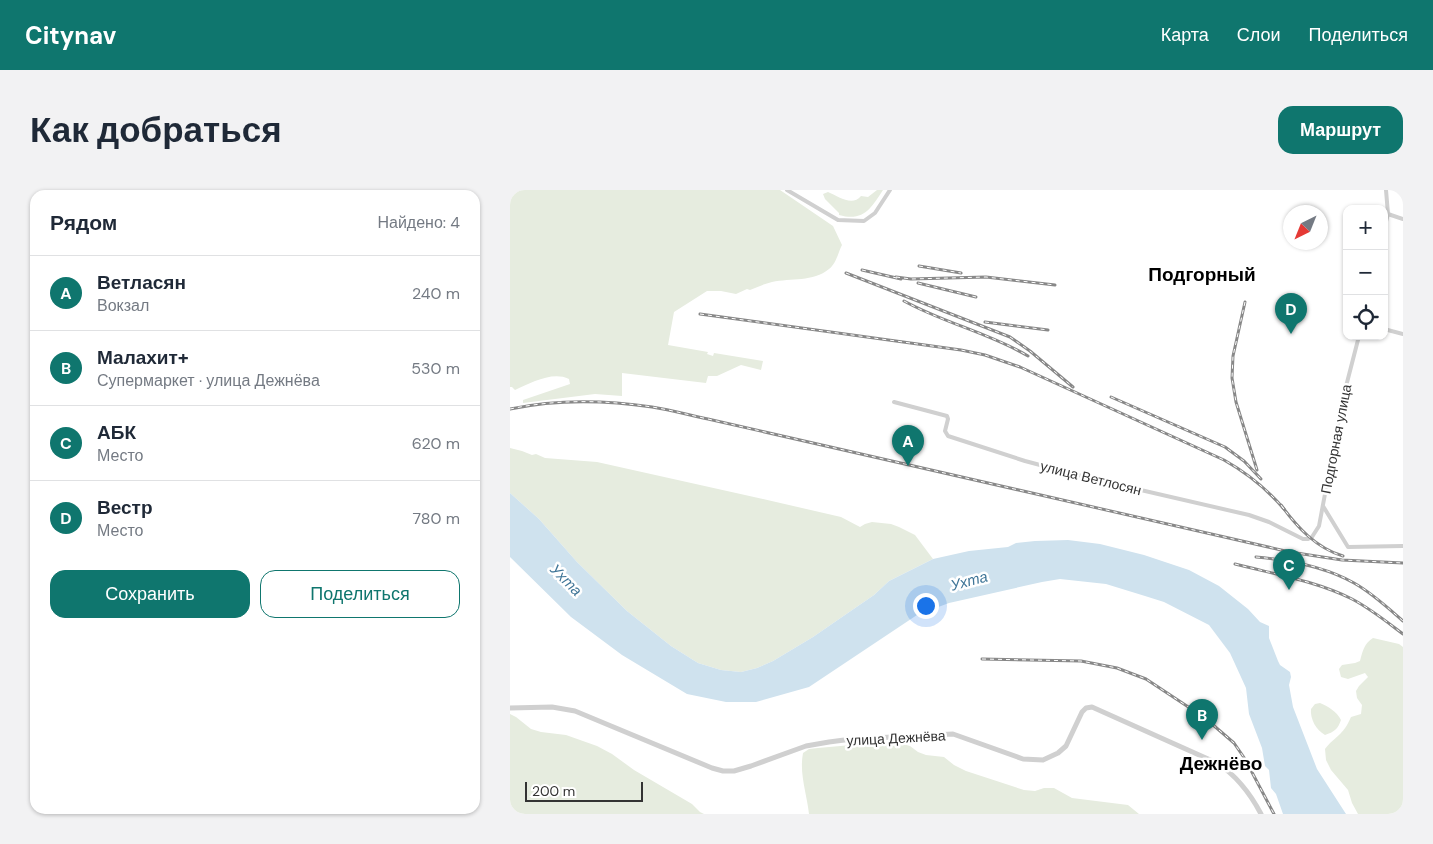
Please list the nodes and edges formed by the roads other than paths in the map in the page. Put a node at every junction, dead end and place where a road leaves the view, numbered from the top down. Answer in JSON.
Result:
{"nodes":[{"id":1,"x":787,"y":190,"type":"edge"},
{"id":2,"x":890,"y":190,"type":"edge"},
{"id":3,"x":1386,"y":190,"type":"edge"},
{"id":4,"x":1387,"y":205,"type":"edge"},
{"id":5,"x":1388,"y":214,"type":"edge"},
{"id":6,"x":1403,"y":219,"type":"edge"},
{"id":7,"x":1388,"y":330,"type":"edge"},
{"id":8,"x":1403,"y":334,"type":"edge"},
{"id":9,"x":1358,"y":340,"type":"edge"},
{"id":10,"x":894,"y":402,"type":"dead end"},
{"id":11,"x":1322,"y":506,"type":"junction"},
{"id":12,"x":1308,"y":539,"type":"joint"},
{"id":13,"x":1403,"y":546,"type":"edge"},
{"id":14,"x":510,"y":708,"type":"edge"},
{"id":15,"x":1261,"y":814,"type":"edge"}],
"edges":[{"from":1,"to":2,"type":"street"},
{"from":3,"to":4,"type":"street"},
{"from":5,"to":6,"type":"street"},
{"from":7,"to":8,"type":"street"},
{"from":9,"to":11,"type":"street","name":"Подгорная улица"},
{"from":10,"to":12,"type":"street","name":"улица Ветлосян"},
{"from":11,"to":12,"type":"street","name":"Подгорная улица"},
{"from":11,"to":13,"type":"street"},
{"from":14,"to":15,"type":"street","name":"улица Дежнёва"}]}
